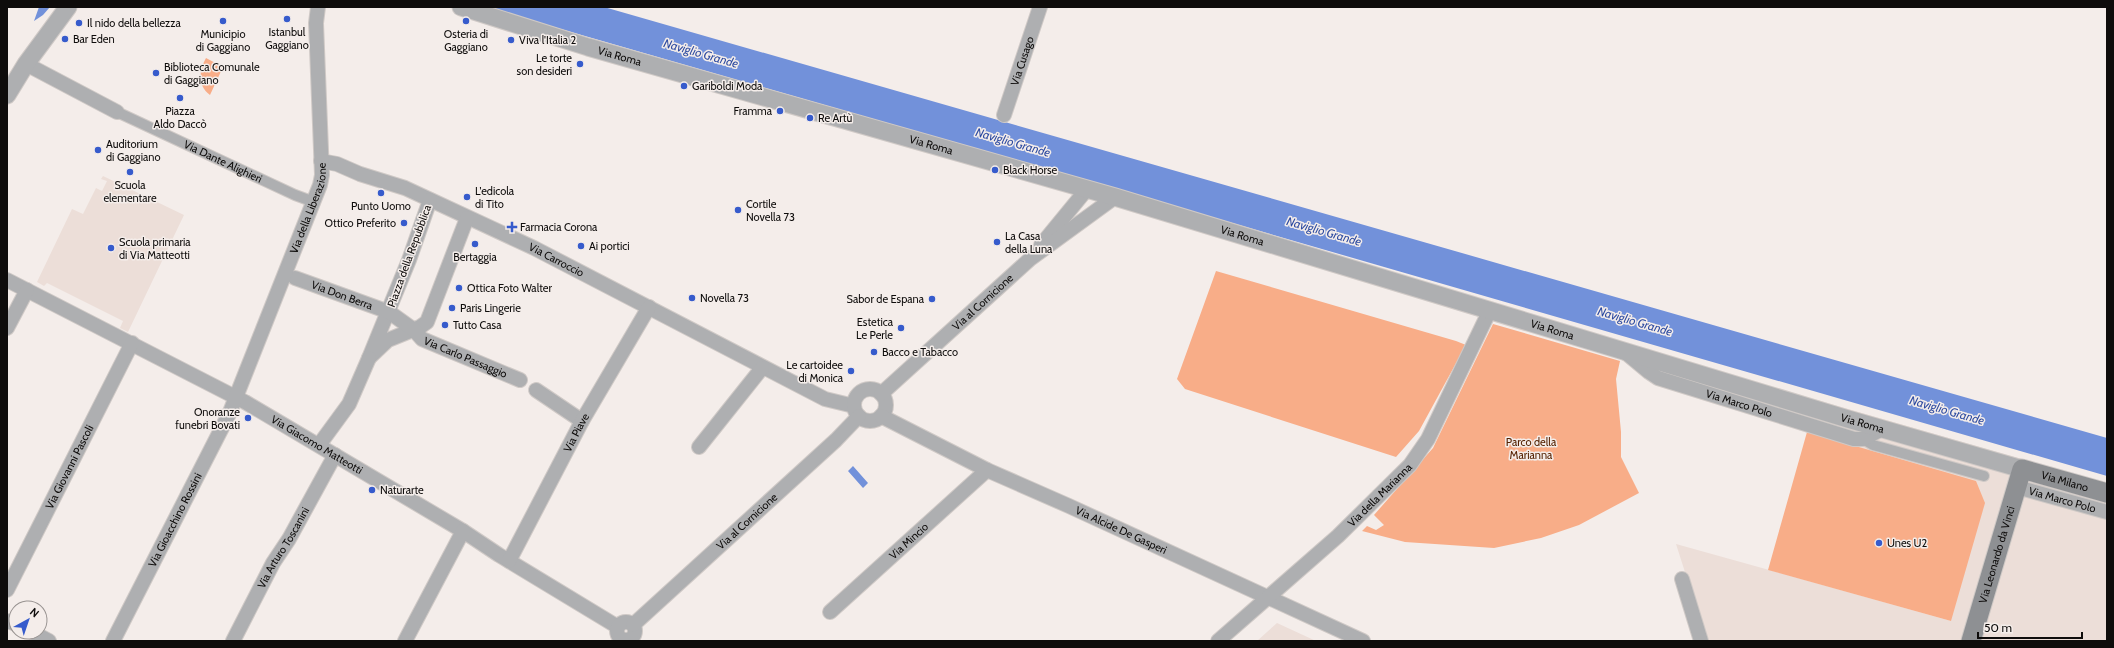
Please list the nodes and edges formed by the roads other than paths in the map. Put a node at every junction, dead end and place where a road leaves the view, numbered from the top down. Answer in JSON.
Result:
{"nodes":[{"id":1,"x":68,"y":7,"type":"edge"},
{"id":2,"x":318,"y":7,"type":"edge"},
{"id":3,"x":461,"y":7,"type":"edge"},
{"id":4,"x":1040,"y":7,"type":"edge"},
{"id":5,"x":26,"y":64,"type":"junction"},
{"id":6,"x":7,"y":96,"type":"edge"},
{"id":7,"x":117,"y":112,"type":"joint"},
{"id":8,"x":1004,"y":115,"type":"dead end"},
{"id":9,"x":321,"y":161,"type":"junction"},
{"id":10,"x":1087,"y":189,"type":"junction"},
{"id":11,"x":1115,"y":197,"type":"junction"},
{"id":12,"x":430,"y":200,"type":"junction"},
{"id":13,"x":314,"y":202,"type":"junction"},
{"id":14,"x":467,"y":218,"type":"junction"},
{"id":15,"x":1030,"y":259,"type":"junction"},
{"id":16,"x":295,"y":278,"type":"dead end"},
{"id":17,"x":7,"y":280,"type":"edge"},
{"id":18,"x":27,"y":290,"type":"junction"},
{"id":19,"x":649,"y":307,"type":"junction"},
{"id":20,"x":1490,"y":310,"type":"junction"},
{"id":21,"x":389,"y":312,"type":"junction"},
{"id":22,"x":7,"y":328,"type":"edge"},
{"id":23,"x":414,"y":330,"type":"junction"},
{"id":24,"x":132,"y":343,"type":"junction"},
{"id":25,"x":1623,"y":351,"type":"junction"},
{"id":26,"x":369,"y":358,"type":"junction"},
{"id":27,"x":762,"y":368,"type":"junction"},
{"id":28,"x":520,"y":380,"type":"dead end"},
{"id":29,"x":536,"y":390,"type":"dead end"},
{"id":30,"x":881,"y":394,"type":"junction"},
{"id":31,"x":236,"y":398,"type":"junction"},
{"id":32,"x":857,"y":411,"type":"junction"},
{"id":33,"x":881,"y":416,"type":"junction"},
{"id":34,"x":582,"y":421,"type":"junction"},
{"id":35,"x":1882,"y":429,"type":"junction"},
{"id":36,"x":1863,"y":439,"type":"junction"},
{"id":37,"x":319,"y":445,"type":"junction"},
{"id":38,"x":699,"y":447,"type":"dead end"},
{"id":39,"x":335,"y":455,"type":"junction"},
{"id":40,"x":2022,"y":469,"type":"junction"},
{"id":41,"x":987,"y":470,"type":"junction"},
{"id":42,"x":1984,"y":476,"type":"dead end"},
{"id":43,"x":2017,"y":487,"type":"junction"},
{"id":44,"x":2107,"y":493,"type":"edge"},
{"id":45,"x":2107,"y":512,"type":"edge"},
{"id":46,"x":463,"y":531,"type":"junction"},
{"id":47,"x":509,"y":561,"type":"junction"},
{"id":48,"x":1682,"y":579,"type":"dead end"},
{"id":49,"x":7,"y":590,"type":"edge"},
{"id":50,"x":1267,"y":597,"type":"junction"},
{"id":51,"x":830,"y":612,"type":"dead end"},
{"id":52,"x":7,"y":621,"type":"edge"},
{"id":53,"x":7,"y":624,"type":"edge"},
{"id":54,"x":637,"y":634,"type":"edge"},
{"id":55,"x":617,"y":635,"type":"edge"},
{"id":56,"x":113,"y":641,"type":"edge"},
{"id":57,"x":233,"y":641,"type":"edge"},
{"id":58,"x":405,"y":641,"type":"edge"},
{"id":59,"x":1218,"y":641,"type":"edge"},
{"id":60,"x":1363,"y":641,"type":"edge"},
{"id":61,"x":1701,"y":641,"type":"edge"},
{"id":62,"x":1971,"y":641,"type":"edge"}],
"edges":[{"from":1,"to":5,"type":"street"},
{"from":2,"to":9,"type":"street","name":"Via della Liberazione"},
{"from":3,"to":10,"type":"street","name":"Via Roma"},
{"from":4,"to":8,"type":"street","name":"Via Cusago"},
{"from":5,"to":6,"type":"street"},
{"from":5,"to":7,"type":"street","name":"Via Dante Alighieri"},
{"from":7,"to":13,"type":"street","name":"Via Dante Alighieri"},
{"from":9,"to":12,"type":"street","name":"Via Carroccio"},
{"from":9,"to":13,"type":"street","name":"Via della Liberazione"},
{"from":10,"to":11,"type":"street","name":"Via Roma"},
{"from":10,"to":15,"type":"street","name":"Via al Cornicione"},
{"from":11,"to":15,"type":"street","name":"Via al Cornicione"},
{"from":11,"to":20,"type":"street","name":"Via Roma"},
{"from":12,"to":14,"type":"street","name":"Via Carroccio"},
{"from":12,"to":21,"type":"street","name":"Piazza della Repubblica"},
{"from":13,"to":31,"type":"street","name":"Via della Liberazione"},
{"from":14,"to":19,"type":"street","name":"Via Carroccio"},
{"from":14,"to":23,"type":"street","name":"Piazza della Repubblica"},
{"from":15,"to":30,"type":"street","name":"Via al Cornicione"},
{"from":16,"to":21,"type":"street","name":"Via Don Berra"},
{"from":17,"to":18,"type":"street","name":"Via Giacomo Matteotti"},
{"from":18,"to":22,"type":"street"},
{"from":18,"to":24,"type":"street","name":"Via Giacomo Matteotti"},
{"from":19,"to":27,"type":"street","name":"Via Carroccio"},
{"from":19,"to":34,"type":"street","name":"Via Piave"},
{"from":20,"to":25,"type":"street","name":"Via Roma"},
{"from":20,"to":50,"type":"street","name":"Via della Marianna"},
{"from":21,"to":23,"type":"street","name":"Piazza della Repubblica"},
{"from":21,"to":26,"type":"street","name":"Piazza della Repubblica"},
{"from":23,"to":26,"type":"street","name":"Piazza della Repubblica"},
{"from":23,"to":28,"type":"street","name":"Via Carlo Passaggio"},
{"from":24,"to":31,"type":"street","name":"Via Giacomo Matteotti"},
{"from":24,"to":49,"type":"street","name":"Via Giovanni Pascoli"},
{"from":25,"to":35,"type":"street","name":"Via Roma"},
{"from":25,"to":36,"type":"street","name":"Via Marco Polo"},
{"from":26,"to":37,"type":"street","name":"Piazza della Repubblica"},
{"from":27,"to":32,"type":"street","name":"Via Carroccio"},
{"from":27,"to":38,"type":"street"},
{"from":29,"to":34,"type":"street"},
{"from":30,"to":32,"type":"street"},
{"from":30,"to":33,"type":"street"},
{"from":31,"to":37,"type":"street","name":"Via Giacomo Matteotti"},
{"from":31,"to":56,"type":"street","name":"Via Gioacchino Rossini"},
{"from":32,"to":33,"type":"street"},
{"from":32,"to":54,"type":"street","name":"Via al Cornicione"},
{"from":33,"to":41,"type":"street","name":"Via Alcide De Gasperi"},
{"from":34,"to":47,"type":"street","name":"Via Piave"},
{"from":35,"to":36,"type":"street"},
{"from":35,"to":40,"type":"street","name":"Via Roma"},
{"from":36,"to":42,"type":"street","name":"Via Marco Polo"},
{"from":37,"to":39,"type":"street","name":"Via Giacomo Matteotti"},
{"from":39,"to":46,"type":"street","name":"Via Giacomo Matteotti"},
{"from":39,"to":57,"type":"street","name":"Via Arturo Toscanini"},
{"from":40,"to":43,"type":"main road","name":"Via Leonardo da Vinci"},
{"from":40,"to":44,"type":"main road","name":"Via Milano"},
{"from":41,"to":50,"type":"street","name":"Via Alcide De Gasperi"},
{"from":41,"to":51,"type":"street","name":"Via Mincio"},
{"from":43,"to":45,"type":"street","name":"Via Marco Polo"},
{"from":43,"to":62,"type":"main road","name":"Via Leonardo da Vinci"},
{"from":46,"to":47,"type":"street","name":"Via Giacomo Matteotti"},
{"from":46,"to":58,"type":"street"},
{"from":47,"to":55,"type":"street","name":"Via Giacomo Matteotti"},
{"from":48,"to":61,"type":"street"},
{"from":50,"to":59,"type":"street","name":"Via della Marianna"},
{"from":50,"to":60,"type":"street","name":"Via Alcide De Gasperi"},
{"from":52,"to":53,"type":"street"},
{"from":54,"to":55,"type":"street"}]}
